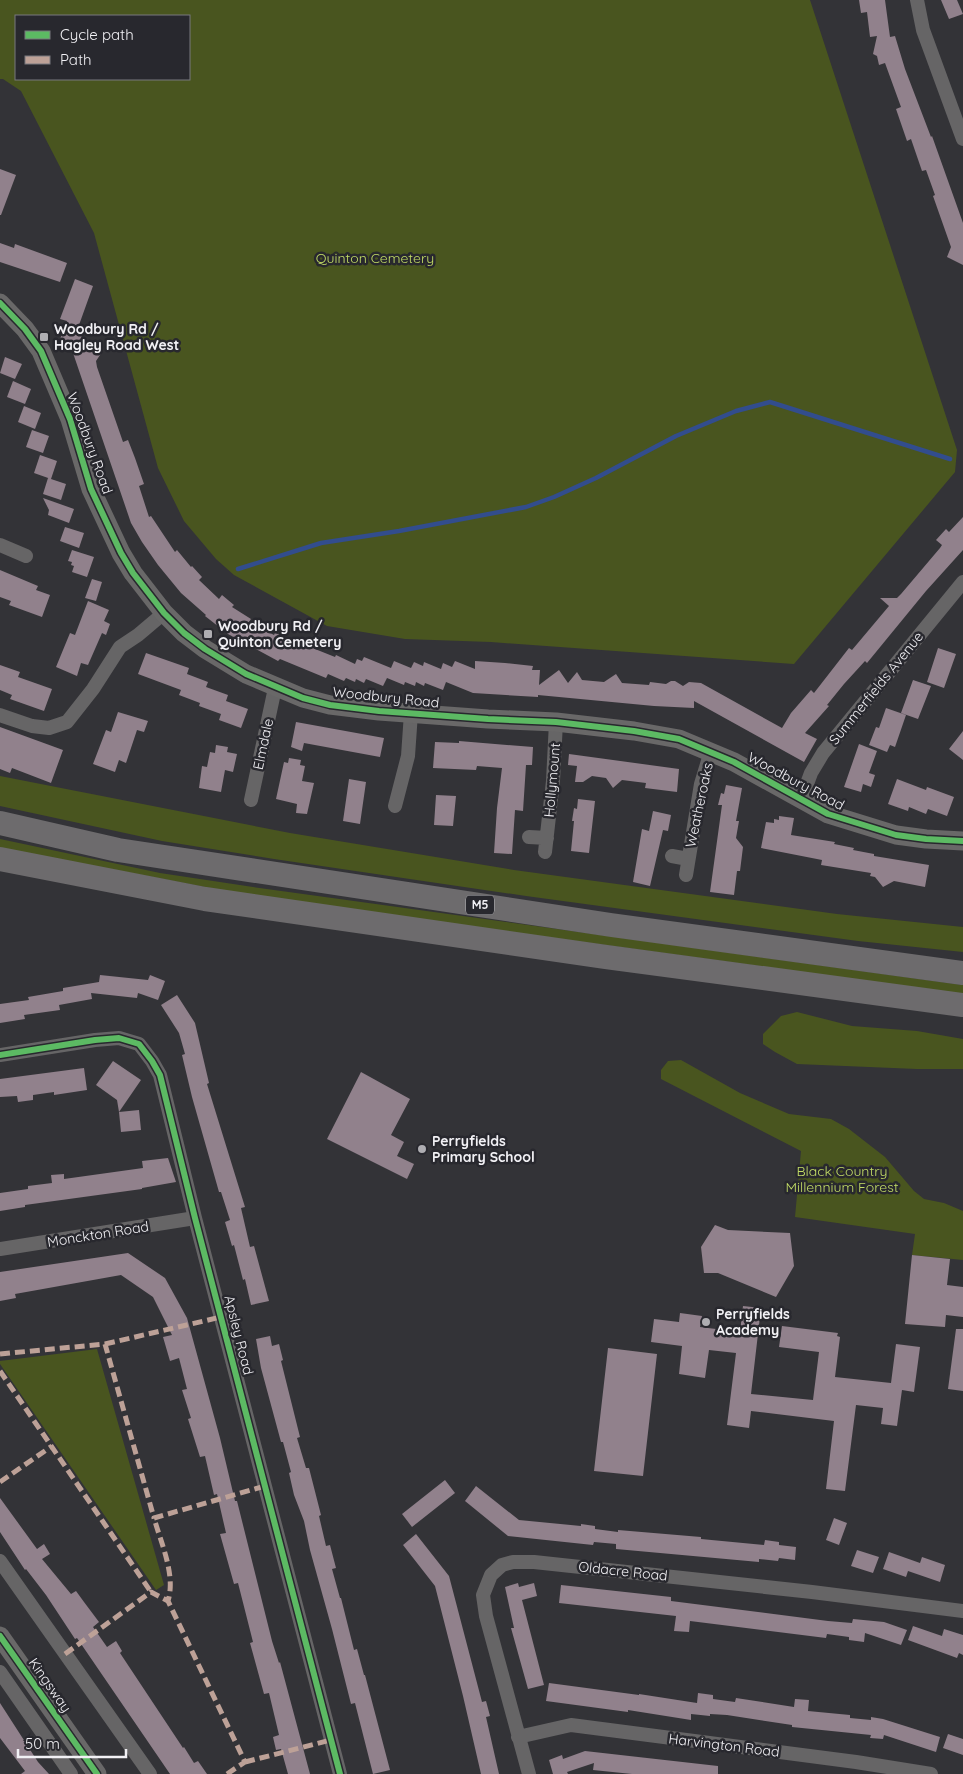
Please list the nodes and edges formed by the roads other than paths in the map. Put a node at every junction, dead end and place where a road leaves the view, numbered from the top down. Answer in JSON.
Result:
{"nodes":[{"id":1,"x":917,"y":0,"type":"edge"},
{"id":2,"x":963,"y":139,"type":"edge"},
{"id":3,"x":0,"y":303,"type":"edge"},
{"id":4,"x":0,"y":545,"type":"edge"},
{"id":5,"x":26,"y":556,"type":"dead end"},
{"id":6,"x":963,"y":582,"type":"edge"},
{"id":7,"x":164,"y":613,"type":"junction"},
{"id":8,"x":275,"y":688,"type":"junction"},
{"id":9,"x":411,"y":713,"type":"junction"},
{"id":10,"x":0,"y":715,"type":"edge"},
{"id":11,"x":556,"y":722,"type":"junction"},
{"id":12,"x":710,"y":751,"type":"junction"},
{"id":13,"x":251,"y":800,"type":"dead end"},
{"id":14,"x":801,"y":800,"type":"junction"},
{"id":15,"x":395,"y":806,"type":"dead end"},
{"id":16,"x":0,"y":823,"type":"edge"},
{"id":17,"x":529,"y":836,"type":"dead end"},
{"id":18,"x":963,"y":841,"type":"edge"},
{"id":19,"x":672,"y":856,"type":"dead end"},
{"id":20,"x":0,"y":858,"type":"edge"},
{"id":21,"x":688,"y":859,"type":"junction"},
{"id":22,"x":686,"y":876,"type":"dead end"},
{"id":23,"x":963,"y":973,"type":"edge"},
{"id":24,"x":963,"y":1005,"type":"edge"},
{"id":25,"x":0,"y":1055,"type":"edge"},
{"id":26,"x":195,"y":1218,"type":"junction"},
{"id":27,"x":0,"y":1249,"type":"edge"},
{"id":28,"x":0,"y":1560,"type":"edge"},
{"id":29,"x":963,"y":1611,"type":"edge"},
{"id":30,"x":0,"y":1636,"type":"edge"},
{"id":31,"x":0,"y":1672,"type":"edge"},
{"id":32,"x":518,"y":1737,"type":"junction"},
{"id":33,"x":72,"y":1774,"type":"edge"},
{"id":34,"x":96,"y":1774,"type":"edge"},
{"id":35,"x":150,"y":1774,"type":"edge"},
{"id":36,"x":340,"y":1774,"type":"edge"},
{"id":37,"x":529,"y":1774,"type":"edge"},
{"id":38,"x":931,"y":1774,"type":"edge"}],
"edges":[{"from":1,"to":2,"type":"street"},
{"from":3,"to":7,"type":"street","name":"Woodbury Road"},
{"from":4,"to":5,"type":"street"},
{"from":6,"to":14,"type":"street","name":"Summerfields Avenue"},
{"from":7,"to":8,"type":"street","name":"Woodbury Road"},
{"from":7,"to":10,"type":"street"},
{"from":8,"to":9,"type":"street","name":"Woodbury Road"},
{"from":8,"to":13,"type":"street","name":"Elmdale"},
{"from":9,"to":11,"type":"street","name":"Woodbury Road"},
{"from":9,"to":15,"type":"street"},
{"from":11,"to":12,"type":"street","name":"Woodbury Road"},
{"from":11,"to":17,"type":"street","name":"Hollymount"},
{"from":12,"to":14,"type":"street","name":"Woodbury Road"},
{"from":12,"to":21,"type":"street","name":"Weatheroaks"},
{"from":14,"to":18,"type":"street","name":"Woodbury Road"},
{"from":16,"to":23,"type":"highway","number":"M5"},
{"from":19,"to":21,"type":"street","name":"Weatheroaks"},
{"from":20,"to":24,"type":"highway"},
{"from":21,"to":22,"type":"street","name":"Weatheroaks"},
{"from":25,"to":26,"type":"street","name":"Apsley Road"},
{"from":26,"to":27,"type":"street","name":"Monckton Road"},
{"from":26,"to":36,"type":"street","name":"Apsley Road"},
{"from":28,"to":35,"type":"street"},
{"from":29,"to":32,"type":"street","name":"Oldacre Road"},
{"from":30,"to":34,"type":"street","name":"Kingsway"},
{"from":31,"to":33,"type":"street"},
{"from":32,"to":37,"type":"street","name":"Oldacre Road"},
{"from":32,"to":38,"type":"street","name":"Harvington Road"}]}
